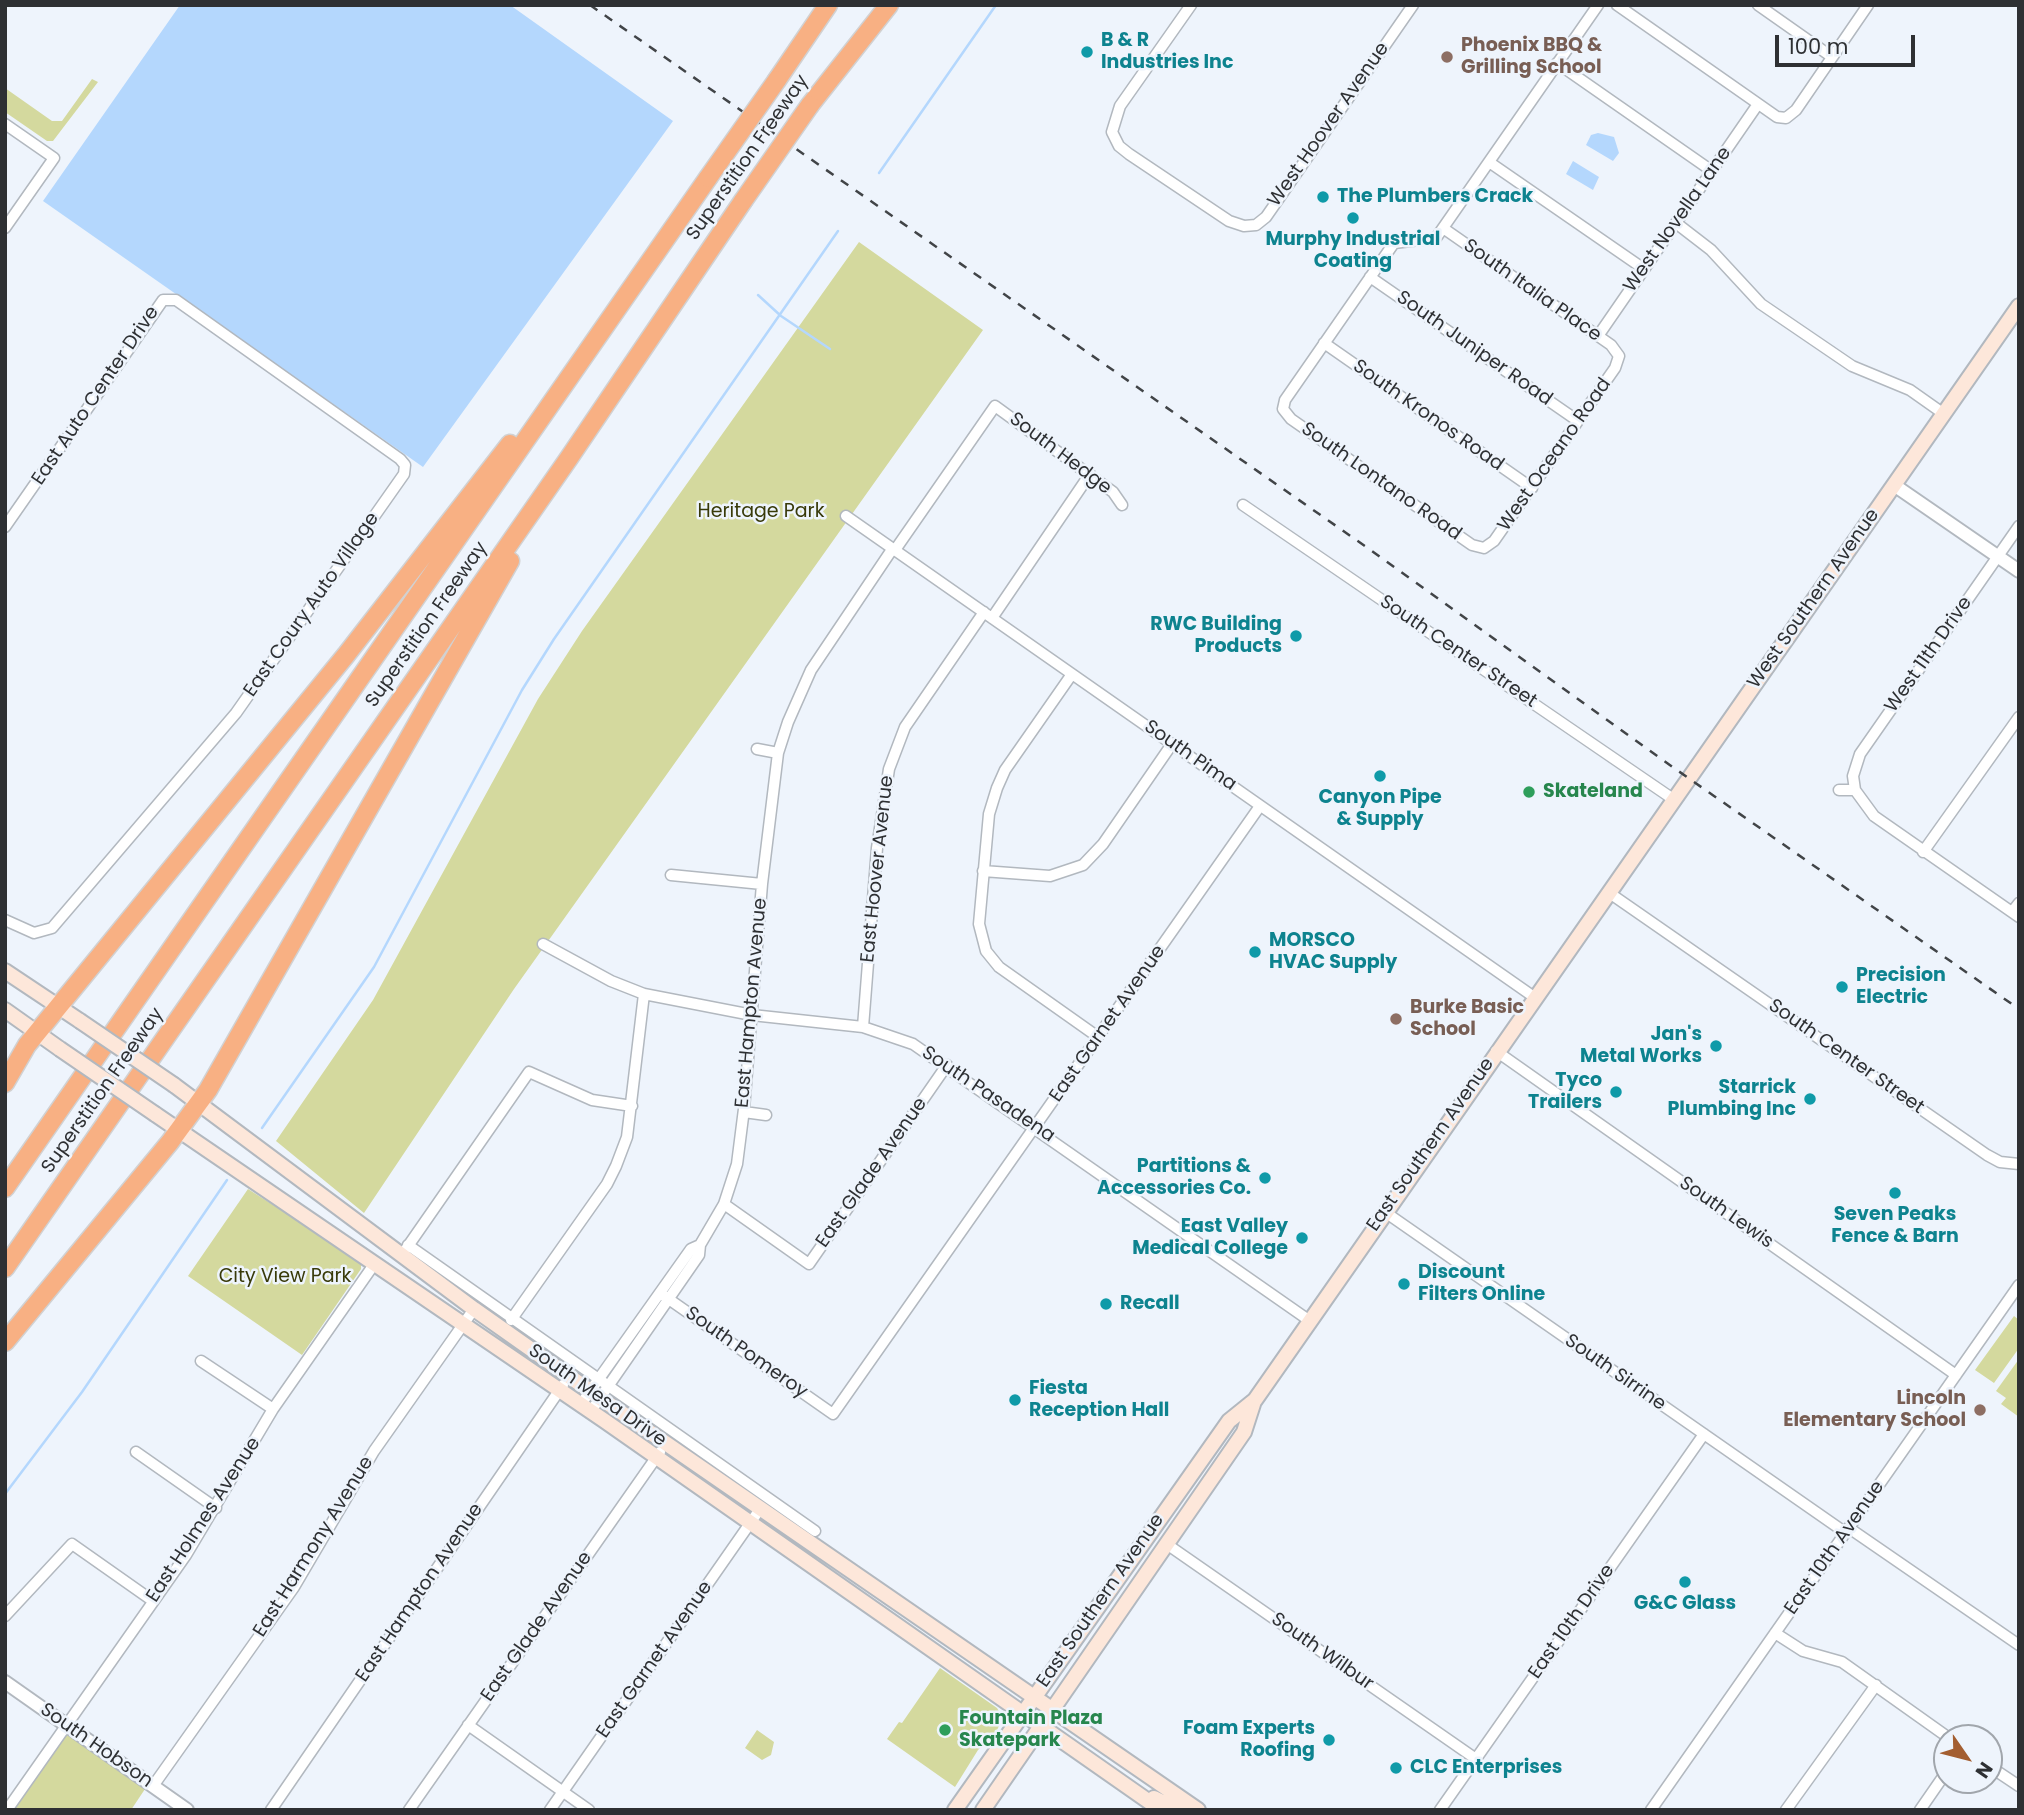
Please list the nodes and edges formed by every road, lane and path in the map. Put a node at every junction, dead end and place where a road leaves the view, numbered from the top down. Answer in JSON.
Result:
{"nodes":[{"id":1,"x":828,"y":5,"type":"edge"},
{"id":2,"x":880,"y":5,"type":"edge"},
{"id":3,"x":889,"y":5,"type":"edge"},
{"id":4,"x":1191,"y":5,"type":"edge"},
{"id":5,"x":1413,"y":5,"type":"edge"},
{"id":6,"x":1598,"y":5,"type":"edge"},
{"id":7,"x":1617,"y":5,"type":"edge"},
{"id":8,"x":1758,"y":5,"type":"edge"},
{"id":9,"x":1868,"y":5,"type":"edge"},
{"id":10,"x":1832,"y":57,"type":"junction"},
{"id":11,"x":1557,"y":63,"type":"junction"},
{"id":12,"x":1758,"y":104,"type":"junction"},
{"id":13,"x":810,"y":105,"type":"junction"},
{"id":14,"x":5,"y":124,"type":"edge"},
{"id":15,"x":1489,"y":162,"type":"junction"},
{"id":16,"x":1712,"y":171,"type":"junction"},
{"id":17,"x":1676,"y":223,"type":"junction"},
{"id":18,"x":5,"y":228,"type":"edge"},
{"id":19,"x":1443,"y":228,"type":"junction"},
{"id":20,"x":1644,"y":269,"type":"junction"},
{"id":21,"x":1370,"y":277,"type":"junction"},
{"id":22,"x":638,"y":278,"type":"junction"},
{"id":23,"x":163,"y":300,"type":"joint"},
{"id":24,"x":2019,"y":306,"type":"edge"},
{"id":25,"x":1598,"y":336,"type":"junction"},
{"id":26,"x":1324,"y":343,"type":"junction"},
{"id":27,"x":1619,"y":356,"type":"joint"},
{"id":28,"x":995,"y":407,"type":"joint"},
{"id":29,"x":1944,"y":414,"type":"junction"},
{"id":30,"x":1578,"y":421,"type":"junction"},
{"id":31,"x":569,"y":458,"type":"junction"},
{"id":32,"x":1090,"y":474,"type":"junction"},
{"id":33,"x":1894,"y":485,"type":"junction"},
{"id":34,"x":1532,"y":488,"type":"junction"},
{"id":35,"x":1122,"y":505,"type":"dead end"},
{"id":36,"x":1243,"y":505,"type":"dead end"},
{"id":37,"x":846,"y":516,"type":"dead end"},
{"id":38,"x":2019,"y":526,"type":"edge"},
{"id":39,"x":5,"y":527,"type":"edge"},
{"id":40,"x":1484,"y":548,"type":"joint"},
{"id":41,"x":894,"y":549,"type":"junction"},
{"id":42,"x":1998,"y":556,"type":"junction"},
{"id":43,"x":2019,"y":570,"type":"edge"},
{"id":44,"x":988,"y":615,"type":"junction"},
{"id":45,"x":1072,"y":674,"type":"junction"},
{"id":46,"x":2019,"y":717,"type":"edge"},
{"id":47,"x":1172,"y":744,"type":"junction"},
{"id":48,"x":757,"y":749,"type":"dead end"},
{"id":49,"x":778,"y":753,"type":"junction"},
{"id":50,"x":1839,"y":790,"type":"dead end"},
{"id":51,"x":1855,"y":790,"type":"junction"},
{"id":52,"x":1673,"y":799,"type":"junction"},
{"id":53,"x":1260,"y":806,"type":"junction"},
{"id":54,"x":1923,"y":852,"type":"junction"},
{"id":55,"x":982,"y":871,"type":"junction"},
{"id":56,"x":671,"y":875,"type":"dead end"},
{"id":57,"x":762,"y":884,"type":"junction"},
{"id":58,"x":1608,"y":892,"type":"junction"},
{"id":59,"x":2019,"y":903,"type":"edge"},
{"id":60,"x":2015,"y":915,"type":"edge"},
{"id":61,"x":5,"y":920,"type":"edge"},
{"id":62,"x":543,"y":944,"type":"dead end"},
{"id":63,"x":5,"y":971,"type":"edge"},
{"id":64,"x":645,"y":994,"type":"junction"},
{"id":65,"x":1534,"y":997,"type":"junction"},
{"id":66,"x":58,"y":1006,"type":"junction"},
{"id":67,"x":5,"y":1010,"type":"edge"},
{"id":68,"x":752,"y":1015,"type":"junction"},
{"id":69,"x":863,"y":1027,"type":"junction"},
{"id":70,"x":37,"y":1034,"type":"junction"},
{"id":71,"x":1098,"y":1037,"type":"junction"},
{"id":72,"x":1496,"y":1051,"type":"junction"},
{"id":73,"x":947,"y":1065,"type":"junction"},
{"id":74,"x":5,"y":1083,"type":"edge"},
{"id":75,"x":199,"y":1102,"type":"junction"},
{"id":76,"x":632,"y":1106,"type":"junction"},
{"id":77,"x":744,"y":1112,"type":"junction"},
{"id":78,"x":766,"y":1115,"type":"dead end"},
{"id":79,"x":1036,"y":1128,"type":"junction"},
{"id":80,"x":178,"y":1131,"type":"junction"},
{"id":81,"x":2019,"y":1164,"type":"edge"},
{"id":82,"x":5,"y":1188,"type":"edge"},
{"id":83,"x":724,"y":1204,"type":"junction"},
{"id":84,"x":1385,"y":1212,"type":"junction"},
{"id":85,"x":405,"y":1250,"type":"junction"},
{"id":86,"x":375,"y":1263,"type":"junction"},
{"id":87,"x":5,"y":1268,"type":"edge"},
{"id":88,"x":2019,"y":1285,"type":"edge"},
{"id":89,"x":664,"y":1296,"type":"junction"},
{"id":90,"x":474,"y":1309,"type":"junction"},
{"id":91,"x":511,"y":1320,"type":"junction"},
{"id":92,"x":1310,"y":1321,"type":"junction"},
{"id":93,"x":463,"y":1323,"type":"junction"},
{"id":94,"x":5,"y":1342,"type":"edge"},
{"id":95,"x":201,"y":1361,"type":"dead end"},
{"id":96,"x":1956,"y":1375,"type":"junction"},
{"id":97,"x":569,"y":1376,"type":"junction"},
{"id":98,"x":599,"y":1389,"type":"junction"},
{"id":99,"x":559,"y":1390,"type":"junction"},
{"id":100,"x":1255,"y":1399,"type":"junction"},
{"id":101,"x":586,"y":1408,"type":"junction"},
{"id":102,"x":273,"y":1409,"type":"junction"},
{"id":103,"x":833,"y":1414,"type":"joint"},
{"id":104,"x":1704,"y":1434,"type":"junction"},
{"id":105,"x":666,"y":1444,"type":"junction"},
{"id":106,"x":136,"y":1452,"type":"dead end"},
{"id":107,"x":657,"y":1458,"type":"junction"},
{"id":108,"x":1200,"y":1461,"type":"junction"},
{"id":109,"x":216,"y":1508,"type":"junction"},
{"id":110,"x":760,"y":1509,"type":"junction"},
{"id":111,"x":750,"y":1523,"type":"junction"},
{"id":112,"x":1847,"y":1530,"type":"junction"},
{"id":113,"x":815,"y":1531,"type":"dead end"},
{"id":114,"x":1168,"y":1545,"type":"junction"},
{"id":115,"x":153,"y":1601,"type":"junction"},
{"id":116,"x":5,"y":1616,"type":"edge"},
{"id":117,"x":1775,"y":1633,"type":"junction"},
{"id":118,"x":2019,"y":1645,"type":"edge"},
{"id":119,"x":5,"y":1682,"type":"edge"},
{"id":120,"x":1876,"y":1685,"type":"junction"},
{"id":121,"x":1034,"y":1696,"type":"junction"},
{"id":122,"x":1055,"y":1710,"type":"junction"},
{"id":123,"x":1021,"y":1713,"type":"junction"},
{"id":124,"x":66,"y":1724,"type":"junction"},
{"id":125,"x":468,"y":1726,"type":"junction"},
{"id":126,"x":1933,"y":1726,"type":"edge"},
{"id":127,"x":1043,"y":1728,"type":"junction"},
{"id":128,"x":1476,"y":1759,"type":"junction"},
{"id":129,"x":2003,"y":1775,"type":"edge"},
{"id":130,"x":153,"y":1786,"type":"junction"},
{"id":131,"x":2019,"y":1786,"type":"edge"},
{"id":132,"x":563,"y":1791,"type":"junction"},
{"id":133,"x":1933,"y":1791,"type":"edge"},
{"id":134,"x":1140,"y":1795,"type":"junction"},
{"id":135,"x":7,"y":1810,"type":"edge"},
{"id":136,"x":187,"y":1810,"type":"edge"},
{"id":137,"x":271,"y":1810,"type":"edge"},
{"id":138,"x":409,"y":1810,"type":"edge"},
{"id":139,"x":550,"y":1810,"type":"edge"},
{"id":140,"x":589,"y":1810,"type":"edge"},
{"id":141,"x":955,"y":1810,"type":"edge"},
{"id":142,"x":984,"y":1810,"type":"edge"},
{"id":143,"x":1161,"y":1810,"type":"edge"},
{"id":144,"x":1178,"y":1810,"type":"edge"},
{"id":145,"x":1198,"y":1810,"type":"edge"},
{"id":146,"x":1440,"y":1810,"type":"edge"},
{"id":147,"x":1651,"y":1810,"type":"edge"},
{"id":148,"x":1786,"y":1810,"type":"edge"},
{"id":149,"x":1920,"y":1810,"type":"edge"}],
"edges":[{"from":1,"to":22,"type":"highway","name":"Superstition Freeway","bridge":true},
{"from":2,"to":13,"type":"highway","name":"Superstition Freeway"},
{"from":3,"to":13,"type":"highway"},
{"from":4,"to":5,"type":"street","name":"West Hoover Avenue"},
{"from":6,"to":11,"type":"street"},
{"from":7,"to":12,"type":"street"},
{"from":8,"to":10,"type":"street"},
{"from":9,"to":10,"type":"street"},
{"from":10,"to":12,"type":"street"},
{"from":11,"to":15,"type":"street"},
{"from":11,"to":16,"type":"street"},
{"from":12,"to":16,"type":"street","name":"West Novella Lane"},
{"from":13,"to":31,"type":"highway","name":"Superstition Freeway","bridge":true},
{"from":14,"to":18,"type":"street"},
{"from":15,"to":19,"type":"street"},
{"from":15,"to":20,"type":"street"},
{"from":16,"to":17,"type":"street","name":"West Novella Lane"},
{"from":17,"to":20,"type":"street","name":"West Novella Lane"},
{"from":17,"to":29,"type":"street"},
{"from":19,"to":21,"type":"street"},
{"from":19,"to":25,"type":"street","name":"South Italia Place"},
{"from":20,"to":25,"type":"street","name":"West Novella Lane"},
{"from":21,"to":26,"type":"street"},
{"from":21,"to":30,"type":"street","name":"South Juniper Road"},
{"from":22,"to":66,"type":"highway"},
{"from":22,"to":82,"type":"highway","name":"Superstition Freeway"},
{"from":23,"to":39,"type":"street","name":"East Auto Center Drive"},
{"from":23,"to":61,"type":"street","name":"East Coury Auto Village"},
{"from":24,"to":29,"type":"main road","name":"West Southern Avenue"},
{"from":25,"to":27,"type":"street","name":"South Italia Place"},
{"from":26,"to":34,"type":"street","name":"South Kronos Road"},
{"from":26,"to":40,"type":"street","name":"South Lontano Road"},
{"from":27,"to":30,"type":"street","name":"West Oceano Road"},
{"from":28,"to":32,"type":"street","name":"South Hedge"},
{"from":28,"to":41,"type":"street","name":"East Hampton Avenue"},
{"from":29,"to":33,"type":"main road","name":"West Southern Avenue"},
{"from":30,"to":34,"type":"street","name":"West Oceano Road"},
{"from":31,"to":75,"type":"highway"},
{"from":31,"to":87,"type":"highway","name":"Superstition Freeway"},
{"from":32,"to":35,"type":"street","name":"South Hedge"},
{"from":32,"to":44,"type":"street","name":"East Hoover Avenue"},
{"from":33,"to":42,"type":"street"},
{"from":33,"to":52,"type":"main road","name":"West Southern Avenue"},
{"from":34,"to":40,"type":"street","name":"West Oceano Road"},
{"from":36,"to":52,"type":"street","name":"South Center Street"},
{"from":37,"to":41,"type":"street","name":"South Pima"},
{"from":38,"to":42,"type":"street","name":"West 11th Drive"},
{"from":41,"to":44,"type":"street","name":"South Pima"},
{"from":41,"to":49,"type":"street","name":"East Hampton Avenue"},
{"from":42,"to":43,"type":"street"},
{"from":42,"to":51,"type":"street","name":"West 11th Drive"},
{"from":44,"to":45,"type":"street","name":"South Pima"},
{"from":44,"to":69,"type":"street","name":"East Hoover Avenue"},
{"from":45,"to":47,"type":"street","name":"South Pima"},
{"from":45,"to":55,"type":"street"},
{"from":46,"to":54,"type":"street"},
{"from":47,"to":53,"type":"street","name":"South Pima"},
{"from":47,"to":55,"type":"street"},
{"from":48,"to":49,"type":"street"},
{"from":49,"to":57,"type":"street","name":"East Hampton Avenue"},
{"from":50,"to":51,"type":"street"},
{"from":51,"to":54,"type":"street"},
{"from":52,"to":58,"type":"main road","name":"West Southern Avenue"},
{"from":53,"to":65,"type":"street","name":"South Pima"},
{"from":53,"to":71,"type":"street","name":"East Garnet Avenue"},
{"from":54,"to":60,"type":"street"},
{"from":55,"to":71,"type":"street"},
{"from":56,"to":57,"type":"street"},
{"from":57,"to":68,"type":"street","name":"East Hampton Avenue"},
{"from":58,"to":65,"type":"main road","name":"East Southern Avenue"},
{"from":58,"to":81,"type":"street","name":"South Center Street"},
{"from":59,"to":60,"type":"street"},
{"from":62,"to":64,"type":"street","name":"South Pasadena"},
{"from":63,"to":66,"type":"main road","name":"South Mesa Drive"},
{"from":64,"to":68,"type":"street","name":"South Pasadena"},
{"from":64,"to":76,"type":"street"},
{"from":65,"to":72,"type":"main road","name":"East Southern Avenue"},
{"from":66,"to":70,"type":"highway"},
{"from":66,"to":75,"type":"main road","name":"South Mesa Drive","bridge":true},
{"from":67,"to":70,"type":"main road","name":"South Mesa Drive"},
{"from":68,"to":69,"type":"street","name":"South Pasadena"},
{"from":68,"to":77,"type":"street","name":"East Hampton Avenue"},
{"from":69,"to":73,"type":"street","name":"South Pasadena"},
{"from":70,"to":74,"type":"highway"},
{"from":70,"to":80,"type":"main road","name":"South Mesa Drive","bridge":true},
{"from":71,"to":79,"type":"street","name":"East Garnet Avenue"},
{"from":72,"to":84,"type":"main road","name":"East Southern Avenue"},
{"from":72,"to":96,"type":"street","name":"South Lewis"},
{"from":73,"to":79,"type":"street","name":"South Pasadena"},
{"from":73,"to":83,"type":"street","name":"East Glade Avenue"},
{"from":75,"to":80,"type":"highway"},
{"from":75,"to":85,"type":"main road","name":"South Mesa Drive"},
{"from":76,"to":85,"type":"street"},
{"from":76,"to":91,"type":"street"},
{"from":77,"to":78,"type":"street"},
{"from":77,"to":83,"type":"street","name":"East Hampton Avenue"},
{"from":79,"to":92,"type":"street","name":"South Pasadena"},
{"from":79,"to":103,"type":"street","name":"East Garnet Avenue"},
{"from":80,"to":86,"type":"main road","name":"South Mesa Drive"},
{"from":80,"to":94,"type":"highway"},
{"from":83,"to":89,"type":"street","name":"East Hampton Avenue"},
{"from":84,"to":92,"type":"main road","name":"East Southern Avenue"},
{"from":84,"to":104,"type":"street","name":"South Sirrine"},
{"from":85,"to":90,"type":"main road","name":"South Mesa Drive"},
{"from":85,"to":91,"type":"street","name":"South Mesa Drive"},
{"from":86,"to":93,"type":"main road","name":"South Mesa Drive"},
{"from":86,"to":102,"type":"street","name":"East Holmes Avenue"},
{"from":88,"to":96,"type":"street","name":"East 10th Avenue"},
{"from":89,"to":98,"type":"street","name":"East Hampton Avenue"},
{"from":89,"to":103,"type":"street","name":"South Pomeroy"},
{"from":90,"to":93,"type":"street","name":"East Harmony Avenue"},
{"from":90,"to":97,"type":"main road","name":"South Mesa Drive"},
{"from":91,"to":98,"type":"street","name":"South Mesa Drive"},
{"from":92,"to":100,"type":"main road","name":"East Southern Avenue"},
{"from":93,"to":99,"type":"main road","name":"South Mesa Drive"},
{"from":93,"to":130,"type":"street","name":"East Harmony Avenue"},
{"from":95,"to":102,"type":"street"},
{"from":96,"to":112,"type":"street","name":"East 10th Avenue"},
{"from":97,"to":98,"type":"main road","name":"South Mesa Drive"},
{"from":97,"to":99,"type":"street","name":"East Hampton Avenue"},
{"from":98,"to":101,"type":"street","name":"East Hampton Avenue"},
{"from":98,"to":105,"type":"main road","name":"South Mesa Drive"},
{"from":98,"to":113,"type":"street","name":"South Mesa Drive"},
{"from":99,"to":101,"type":"main road","name":"South Mesa Drive"},
{"from":99,"to":137,"type":"street","name":"East Hampton Avenue"},
{"from":100,"to":108,"type":"main road","name":"East Southern Avenue"},
{"from":100,"to":114,"type":"main road","name":"East Southern Avenue"},
{"from":101,"to":107,"type":"main road","name":"South Mesa Drive"},
{"from":102,"to":109,"type":"street","name":"East Holmes Avenue"},
{"from":104,"to":112,"type":"street","name":"South Sirrine"},
{"from":104,"to":128,"type":"street","name":"East 10th Drive"},
{"from":105,"to":107,"type":"street","name":"East Glade Avenue"},
{"from":105,"to":110,"type":"main road","name":"South Mesa Drive"},
{"from":106,"to":109,"type":"street"},
{"from":107,"to":111,"type":"main road","name":"South Mesa Drive"},
{"from":107,"to":125,"type":"street","name":"East Glade Avenue"},
{"from":108,"to":114,"type":"main road"},
{"from":108,"to":121,"type":"main road","name":"East Southern Avenue"},
{"from":109,"to":115,"type":"street","name":"East Holmes Avenue"},
{"from":110,"to":111,"type":"street","name":"East Garnet Avenue"},
{"from":110,"to":121,"type":"main road","name":"South Mesa Drive"},
{"from":111,"to":123,"type":"main road","name":"South Mesa Drive"},
{"from":111,"to":132,"type":"street","name":"East Garnet Avenue"},
{"from":112,"to":117,"type":"street","name":"East 10th Avenue"},
{"from":112,"to":118,"type":"street","name":"South Sirrine"},
{"from":114,"to":122,"type":"main road","name":"East Southern Avenue"},
{"from":114,"to":128,"type":"street","name":"South Wilbur"},
{"from":115,"to":116,"type":"street"},
{"from":115,"to":124,"type":"street","name":"East Holmes Avenue"},
{"from":117,"to":120,"type":"street"},
{"from":117,"to":147,"type":"street","name":"East 10th Avenue"},
{"from":119,"to":124,"type":"street","name":"South Hobson"},
{"from":120,"to":126,"type":"street"},
{"from":120,"to":148,"type":"street"},
{"from":121,"to":122,"type":"main road","name":"South Mesa Drive"},
{"from":121,"to":123,"type":"main road","name":"East Southern Avenue"},
{"from":122,"to":127,"type":"main road","name":"East Southern Avenue"},
{"from":122,"to":145,"type":"main road","name":"South Mesa Drive"},
{"from":123,"to":127,"type":"main road","name":"South Mesa Drive"},
{"from":123,"to":141,"type":"main road","name":"East Southern Avenue"},
{"from":124,"to":130,"type":"street","name":"South Hobson"},
{"from":124,"to":135,"type":"street","name":"East Holmes Avenue"},
{"from":125,"to":132,"type":"street"},
{"from":125,"to":138,"type":"street","name":"East Glade Avenue"},
{"from":127,"to":134,"type":"main road","name":"South Mesa Drive"},
{"from":127,"to":142,"type":"main road","name":"East Southern Avenue"},
{"from":128,"to":146,"type":"street","name":"East 10th Drive"},
{"from":129,"to":131,"type":"street"},
{"from":130,"to":136,"type":"street","name":"South Hobson"},
{"from":132,"to":139,"type":"street","name":"East Garnet Avenue"},
{"from":132,"to":140,"type":"street"},
{"from":133,"to":149,"type":"street"},
{"from":134,"to":143,"type":"main road","name":"South Mesa Drive"},
{"from":134,"to":144,"type":"main road"}]}
